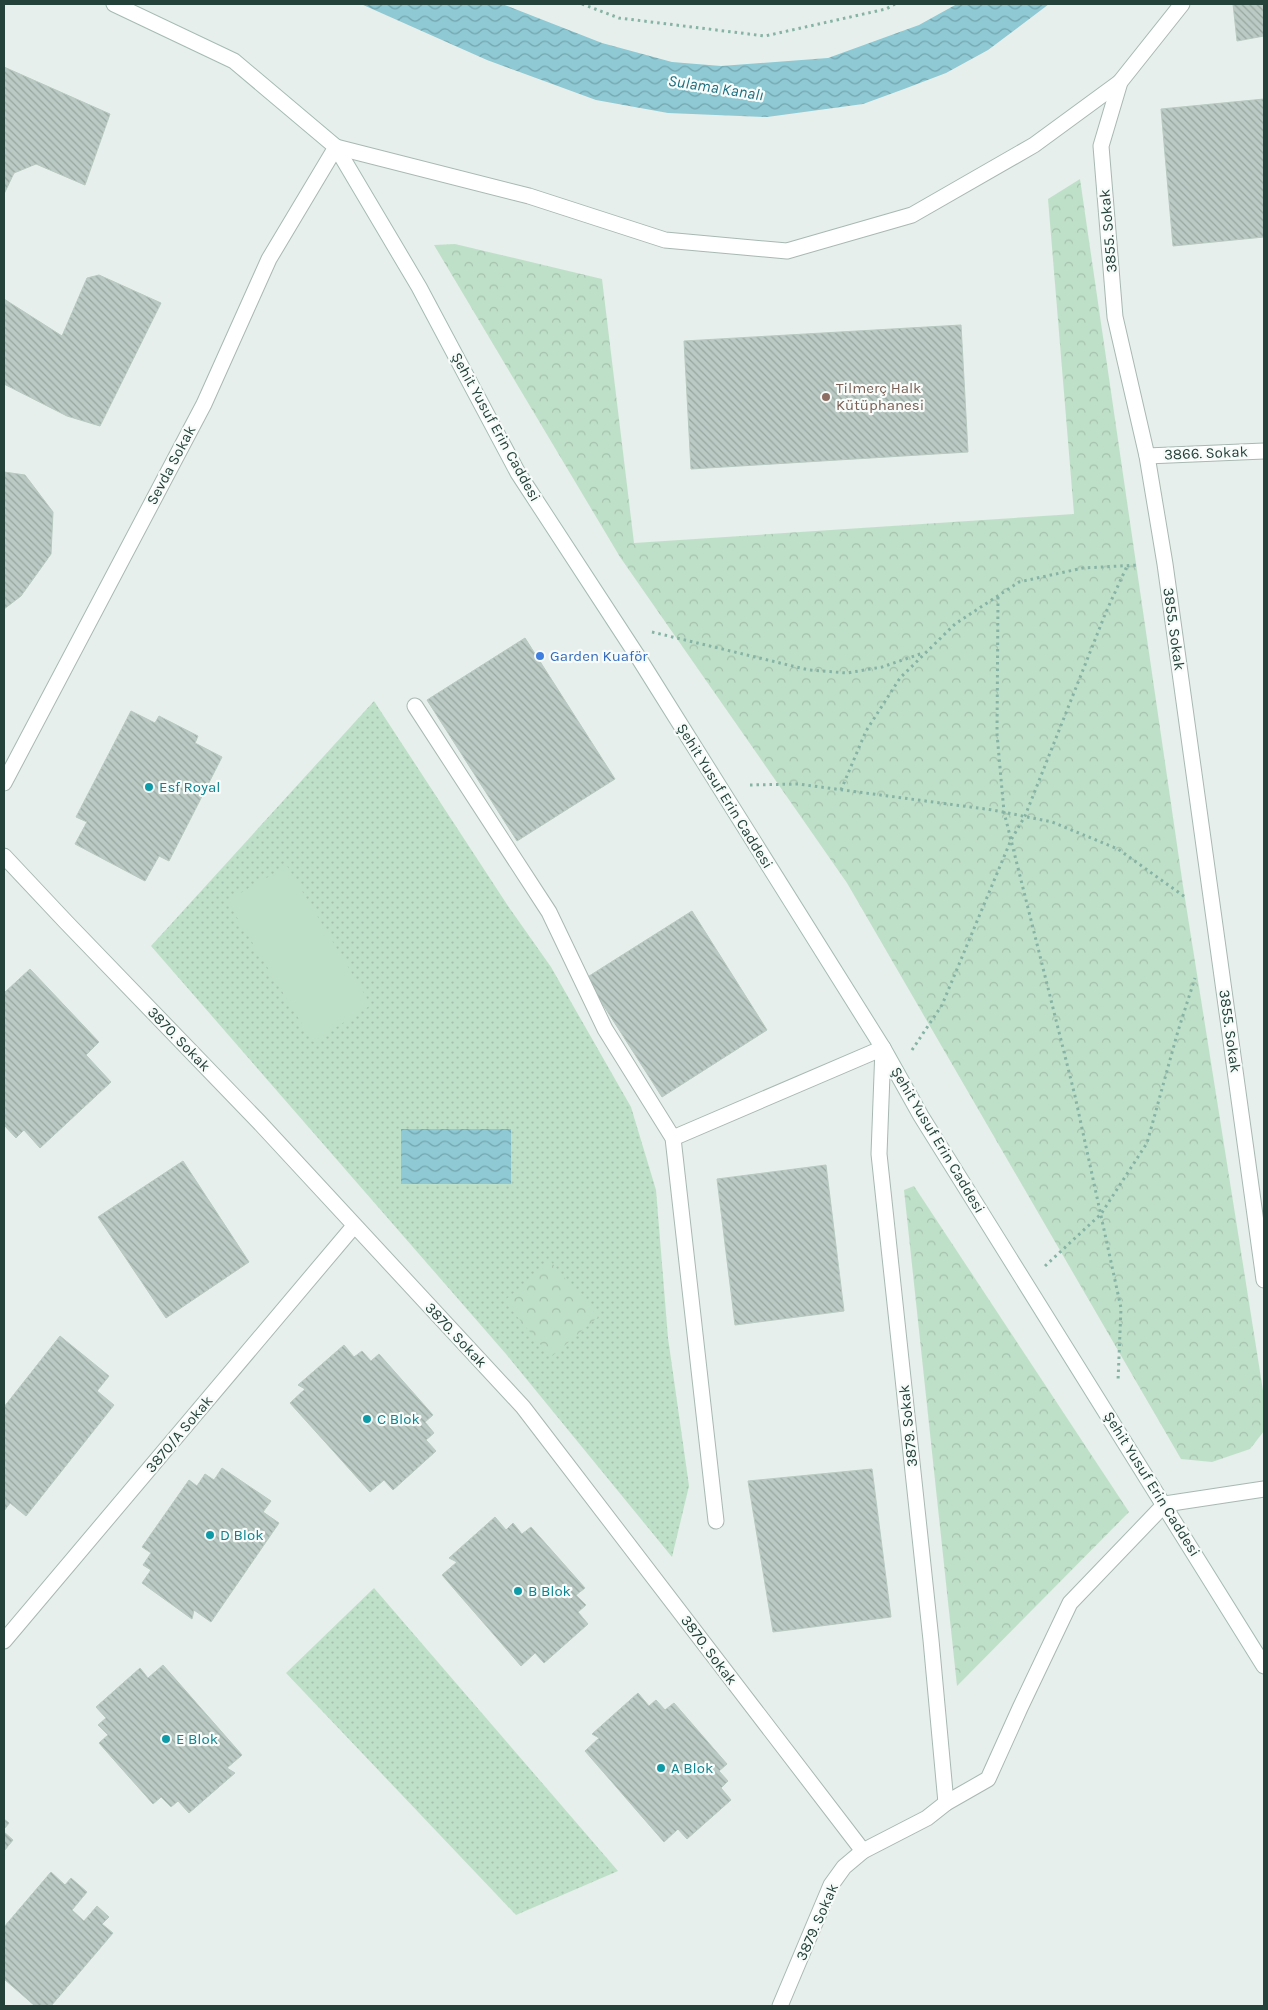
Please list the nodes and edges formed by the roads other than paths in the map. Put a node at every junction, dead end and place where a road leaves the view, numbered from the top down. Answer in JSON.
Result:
{"nodes":[{"id":1,"x":114,"y":4,"type":"edge"},
{"id":2,"x":1182,"y":4,"type":"edge"},
{"id":3,"x":1120,"y":82,"type":"junction"},
{"id":4,"x":336,"y":147,"type":"junction"},
{"id":5,"x":1264,"y":451,"type":"edge"},
{"id":6,"x":1147,"y":456,"type":"junction"},
{"id":7,"x":415,"y":706,"type":"dead end"},
{"id":8,"x":4,"y":783,"type":"edge"},
{"id":9,"x":4,"y":856,"type":"edge"},
{"id":10,"x":883,"y":1048,"type":"junction"},
{"id":11,"x":673,"y":1138,"type":"junction"},
{"id":12,"x":354,"y":1226,"type":"junction"},
{"id":13,"x":1264,"y":1280,"type":"edge"},
{"id":14,"x":1264,"y":1489,"type":"edge"},
{"id":15,"x":1165,"y":1504,"type":"junction"},
{"id":16,"x":716,"y":1521,"type":"dead end"},
{"id":17,"x":4,"y":1641,"type":"edge"},
{"id":18,"x":1264,"y":1666,"type":"edge"},
{"id":19,"x":946,"y":1803,"type":"junction"},
{"id":20,"x":863,"y":1851,"type":"junction"},
{"id":21,"x":780,"y":2006,"type":"edge"}],
"edges":[{"from":1,"to":4,"type":"street","name":"Şehit Yusuf Erin Caddesi"},
{"from":2,"to":3,"type":"street","name":"3855. Sokak"},
{"from":3,"to":4,"type":"street"},
{"from":3,"to":6,"type":"street","name":"3855. Sokak"},
{"from":4,"to":8,"type":"street","name":"Sevda Sokak"},
{"from":4,"to":10,"type":"street","name":"Şehit Yusuf Erin Caddesi"},
{"from":5,"to":6,"type":"street","name":"3866. Sokak"},
{"from":6,"to":13,"type":"street","name":"3855. Sokak"},
{"from":7,"to":11,"type":"street"},
{"from":9,"to":12,"type":"street","name":"3870. Sokak"},
{"from":10,"to":11,"type":"street"},
{"from":10,"to":15,"type":"street","name":"Şehit Yusuf Erin Caddesi"},
{"from":10,"to":19,"type":"street","name":"3879. Sokak"},
{"from":11,"to":16,"type":"street"},
{"from":12,"to":17,"type":"street","name":"3870/A Sokak"},
{"from":12,"to":20,"type":"street","name":"3870. Sokak"},
{"from":14,"to":15,"type":"street"},
{"from":15,"to":18,"type":"street","name":"Şehit Yusuf Erin Caddesi"},
{"from":15,"to":19,"type":"street","name":"3879. Sokak"},
{"from":19,"to":20,"type":"street","name":"3879. Sokak"},
{"from":20,"to":21,"type":"street","name":"3879. Sokak"}]}
